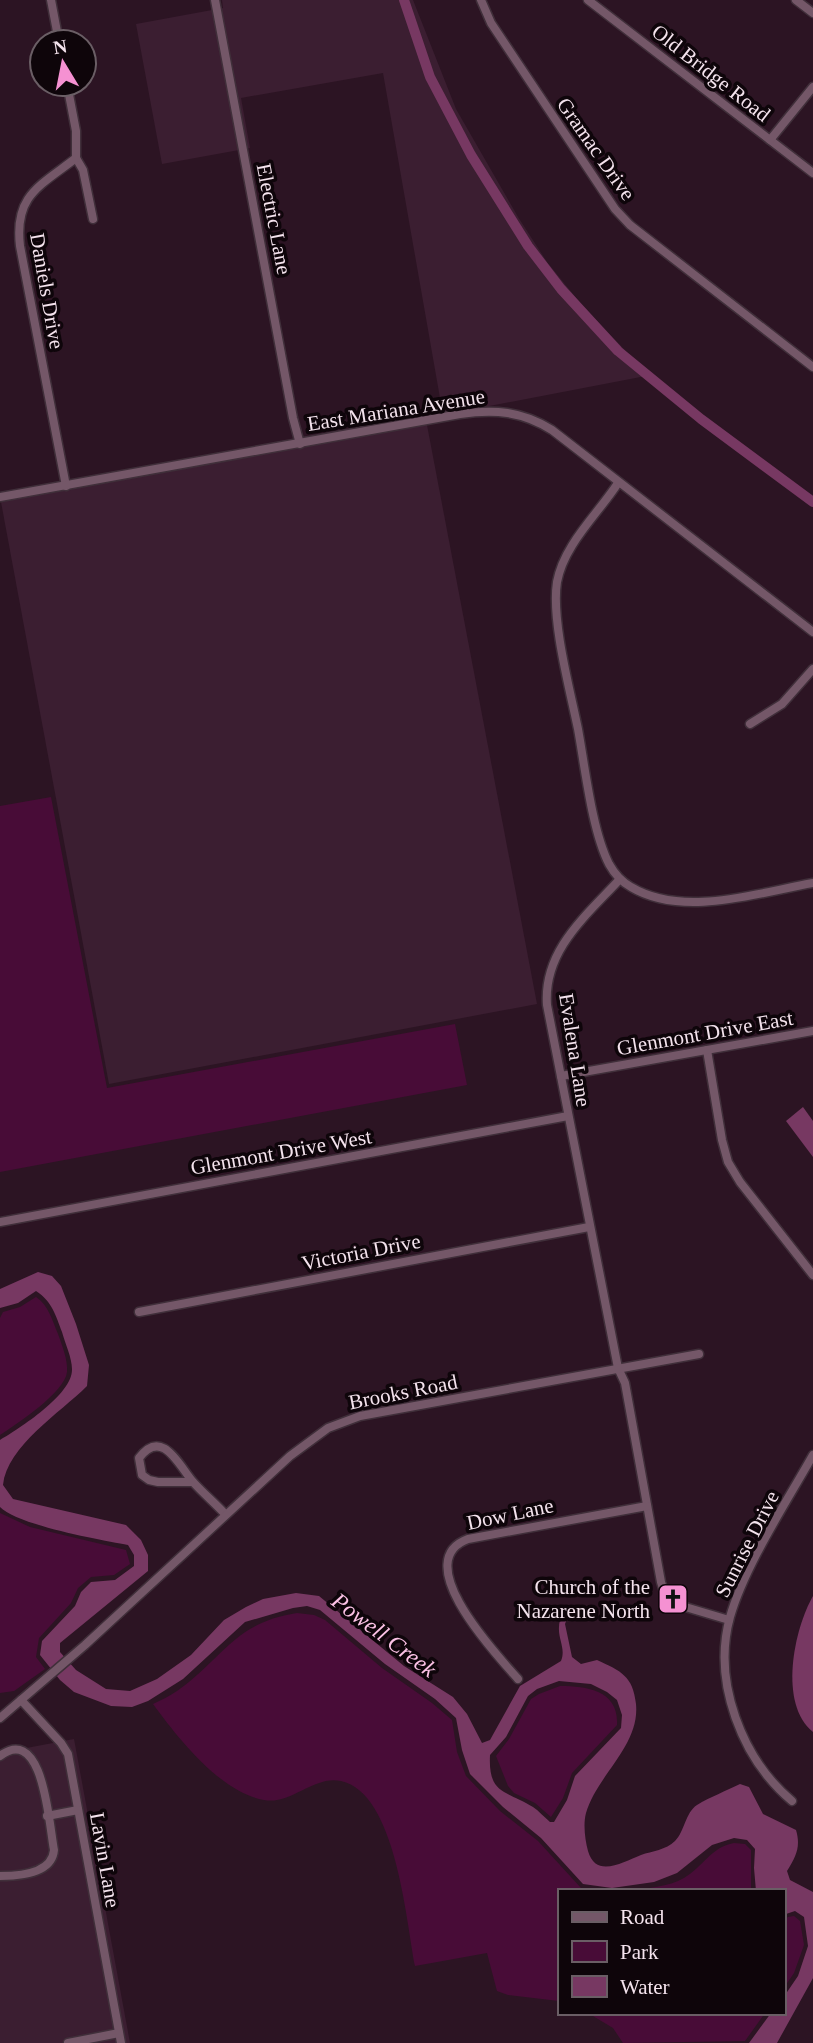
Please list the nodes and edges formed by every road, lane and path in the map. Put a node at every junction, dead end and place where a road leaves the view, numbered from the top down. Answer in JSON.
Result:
{"nodes":[{"id":1,"x":51,"y":0,"type":"edge"},
{"id":2,"x":215,"y":0,"type":"edge"},
{"id":3,"x":481,"y":0,"type":"edge"},
{"id":4,"x":588,"y":0,"type":"edge"},
{"id":5,"x":796,"y":0,"type":"edge"},
{"id":6,"x":813,"y":13,"type":"edge"},
{"id":7,"x":56,"y":28,"type":"edge"},
{"id":8,"x":813,"y":87,"type":"edge"},
{"id":9,"x":70,"y":98,"type":"edge"},
{"id":10,"x":770,"y":141,"type":"junction"},
{"id":11,"x":76,"y":158,"type":"junction"},
{"id":12,"x":813,"y":173,"type":"edge"},
{"id":13,"x":93,"y":219,"type":"dead end"},
{"id":14,"x":813,"y":367,"type":"edge"},
{"id":15,"x":300,"y":444,"type":"junction"},
{"id":16,"x":618,"y":482,"type":"junction"},
{"id":17,"x":66,"y":486,"type":"junction"},
{"id":18,"x":0,"y":497,"type":"edge"},
{"id":19,"x":813,"y":632,"type":"edge"},
{"id":20,"x":813,"y":668,"type":"edge"},
{"id":21,"x":750,"y":724,"type":"dead end"},
{"id":22,"x":620,"y":879,"type":"junction"},
{"id":23,"x":813,"y":883,"type":"edge"},
{"id":24,"x":813,"y":1031,"type":"edge"},
{"id":25,"x":707,"y":1050,"type":"junction"},
{"id":26,"x":561,"y":1076,"type":"junction"},
{"id":27,"x":568,"y":1115,"type":"junction"},
{"id":28,"x":0,"y":1222,"type":"edge"},
{"id":29,"x":589,"y":1227,"type":"junction"},
{"id":30,"x":813,"y":1275,"type":"edge"},
{"id":31,"x":139,"y":1312,"type":"dead end"},
{"id":32,"x":699,"y":1354,"type":"dead end"},
{"id":33,"x":618,"y":1368,"type":"junction"},
{"id":34,"x":813,"y":1455,"type":"edge"},
{"id":35,"x":193,"y":1482,"type":"junction"},
{"id":36,"x":647,"y":1506,"type":"junction"},
{"id":37,"x":225,"y":1514,"type":"junction"},
{"id":38,"x":729,"y":1620,"type":"junction"},
{"id":39,"x":518,"y":1679,"type":"dead end"},
{"id":40,"x":21,"y":1700,"type":"junction"},
{"id":41,"x":0,"y":1718,"type":"edge"},
{"id":42,"x":0,"y":1756,"type":"edge"},
{"id":43,"x":792,"y":1801,"type":"dead end"},
{"id":44,"x":78,"y":1810,"type":"junction"},
{"id":45,"x":47,"y":1816,"type":"junction"},
{"id":46,"x":0,"y":1876,"type":"edge"},
{"id":47,"x":119,"y":2033,"type":"junction"},
{"id":48,"x":68,"y":2043,"type":"edge"},
{"id":49,"x":121,"y":2043,"type":"edge"}],
"edges":[{"from":1,"to":7,"type":"street"},
{"from":2,"to":15,"type":"street","name":"Electric Lane"},
{"from":3,"to":14,"type":"street","name":"Gramac Drive"},
{"from":4,"to":10,"type":"street","name":"Old Bridge Road"},
{"from":5,"to":6,"type":"street"},
{"from":8,"to":10,"type":"street"},
{"from":9,"to":11,"type":"street"},
{"from":10,"to":12,"type":"street","name":"Old Bridge Road"},
{"from":11,"to":13,"type":"street"},
{"from":11,"to":17,"type":"street","name":"Daniels Drive"},
{"from":15,"to":16,"type":"street","name":"East Mariana Avenue"},
{"from":15,"to":17,"type":"street","name":"East Mariana Avenue"},
{"from":16,"to":19,"type":"street","name":"East Mariana Avenue"},
{"from":16,"to":22,"type":"street"},
{"from":17,"to":18,"type":"street","name":"East Mariana Avenue"},
{"from":20,"to":21,"type":"street"},
{"from":22,"to":23,"type":"street"},
{"from":22,"to":26,"type":"street","name":"Evalena Lane"},
{"from":24,"to":25,"type":"street","name":"Glenmont Drive East"},
{"from":25,"to":26,"type":"street","name":"Glenmont Drive East"},
{"from":25,"to":30,"type":"street"},
{"from":26,"to":27,"type":"street","name":"Evalena Lane"},
{"from":27,"to":28,"type":"street","name":"Glenmont Drive West"},
{"from":27,"to":29,"type":"street","name":"Evalena Lane"},
{"from":29,"to":31,"type":"street","name":"Victoria Drive"},
{"from":29,"to":33,"type":"street","name":"Evalena Lane"},
{"from":32,"to":33,"type":"street","name":"Brooks Road"},
{"from":33,"to":36,"type":"street","name":"Evalena Lane"},
{"from":33,"to":37,"type":"street","name":"Brooks Road"},
{"from":34,"to":38,"type":"street","name":"Sunrise Drive"},
{"from":35,"to":35,"type":"street"},
{"from":35,"to":37,"type":"street"},
{"from":36,"to":38,"type":"street","name":"Evalena Lane"},
{"from":36,"to":39,"type":"street","name":"Dow Lane"},
{"from":37,"to":40,"type":"street","name":"Brooks Road"},
{"from":38,"to":43,"type":"street","name":"Sunrise Drive"},
{"from":40,"to":41,"type":"street","name":"Brooks Road"},
{"from":40,"to":44,"type":"street","name":"Lavin Lane"},
{"from":42,"to":45,"type":"street"},
{"from":44,"to":45,"type":"street"},
{"from":44,"to":47,"type":"street","name":"Lavin Lane"},
{"from":45,"to":46,"type":"street"},
{"from":47,"to":48,"type":"street"},
{"from":47,"to":49,"type":"street","name":"Lavin Lane"}]}
